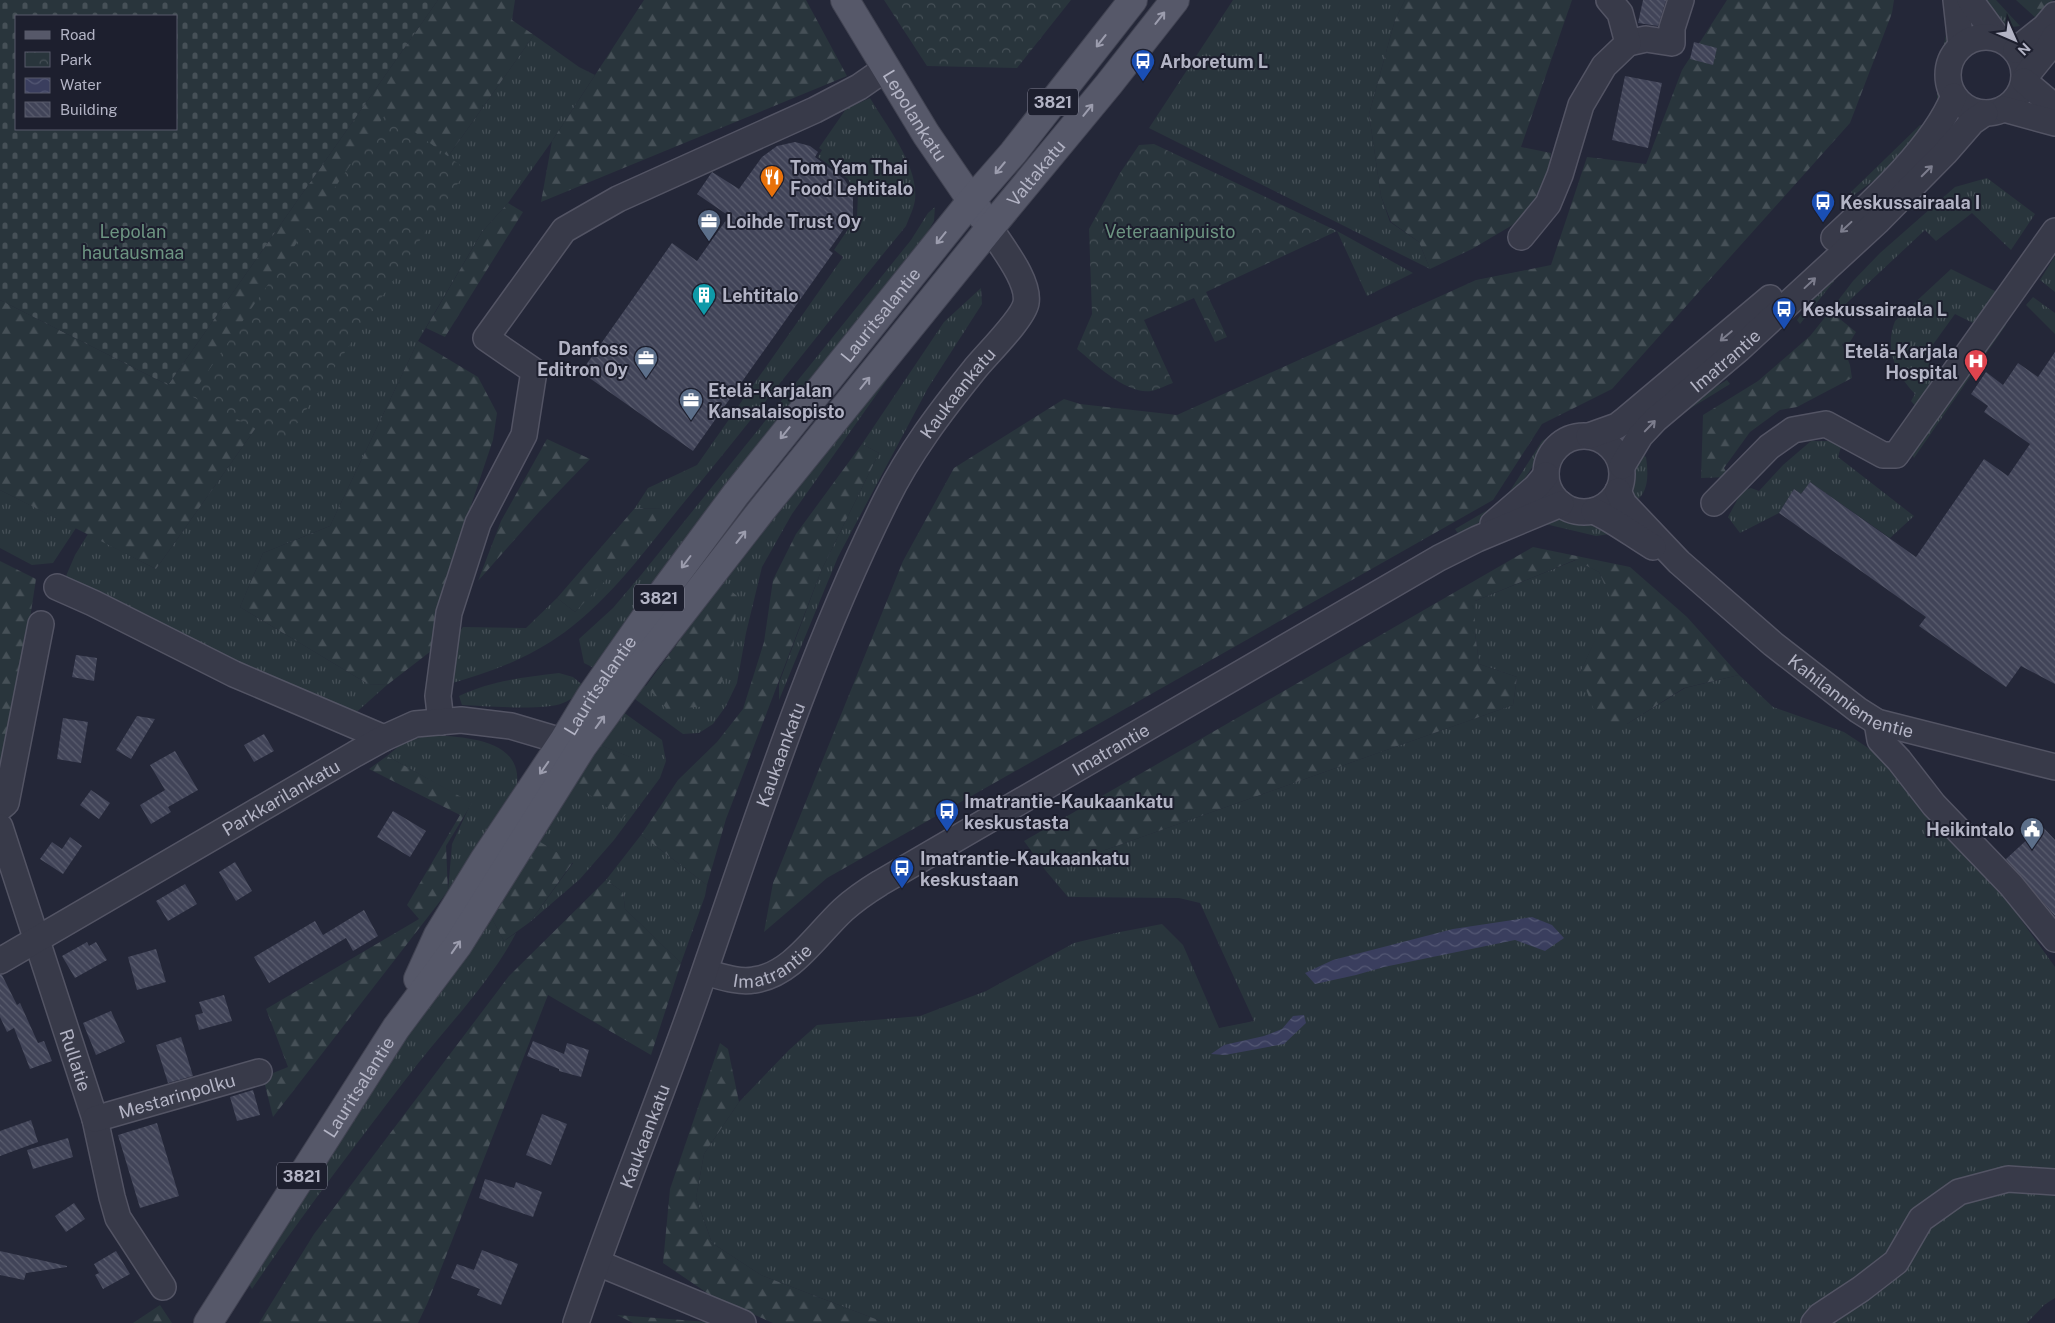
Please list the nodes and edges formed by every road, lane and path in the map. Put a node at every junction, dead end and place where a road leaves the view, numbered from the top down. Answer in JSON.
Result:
{"nodes":[{"id":1,"x":845,"y":0,"type":"edge"},
{"id":2,"x":1134,"y":0,"type":"edge"},
{"id":3,"x":1174,"y":0,"type":"edge"},
{"id":4,"x":1681,"y":0,"type":"edge"},
{"id":5,"x":1956,"y":0,"type":"edge"},
{"id":6,"x":1970,"y":0,"type":"edge"},
{"id":7,"x":1617,"y":4,"type":"edge"},
{"id":8,"x":2055,"y":15,"type":"edge"},
{"id":9,"x":2055,"y":36,"type":"edge"},
{"id":10,"x":1628,"y":43,"type":"junction"},
{"id":11,"x":2007,"y":44,"type":"junction"},
{"id":12,"x":1961,"y":45,"type":"junction"},
{"id":13,"x":885,"y":70,"type":"junction"},
{"id":14,"x":2024,"y":79,"type":"junction"},
{"id":15,"x":1954,"y":96,"type":"junction"},
{"id":16,"x":2055,"y":108,"type":"edge"},
{"id":17,"x":1994,"y":111,"type":"junction"},
{"id":18,"x":2055,"y":123,"type":"edge"},
{"id":19,"x":972,"y":200,"type":"junction"},
{"id":20,"x":990,"y":228,"type":"junction"},
{"id":21,"x":2055,"y":231,"type":"edge"},
{"id":22,"x":1521,"y":237,"type":"dead end"},
{"id":23,"x":1589,"y":436,"type":"junction"},
{"id":24,"x":1622,"y":466,"type":"junction"},
{"id":25,"x":1546,"y":475,"type":"junction"},
{"id":26,"x":1618,"y":491,"type":"junction"},
{"id":27,"x":1714,"y":503,"type":"dead end"},
{"id":28,"x":1560,"y":504,"type":"junction"},
{"id":29,"x":1594,"y":511,"type":"junction"},
{"id":30,"x":1472,"y":541,"type":"junction"},
{"id":31,"x":1680,"y":562,"type":"junction"},
{"id":32,"x":57,"y":587,"type":"dead end"},
{"id":33,"x":41,"y":624,"type":"dead end"},
{"id":34,"x":440,"y":722,"type":"junction"},
{"id":35,"x":1877,"y":722,"type":"junction"},
{"id":36,"x":384,"y":738,"type":"junction"},
{"id":37,"x":573,"y":744,"type":"junction"},
{"id":38,"x":2055,"y":767,"type":"edge"},
{"id":39,"x":2,"y":813,"type":"edge"},
{"id":40,"x":2055,"y":939,"type":"edge"},
{"id":41,"x":37,"y":940,"type":"junction"},
{"id":42,"x":0,"y":961,"type":"edge"},
{"id":43,"x":705,"y":972,"type":"junction"},
{"id":44,"x":259,"y":1072,"type":"dead end"},
{"id":45,"x":95,"y":1118,"type":"junction"},
{"id":46,"x":2055,"y":1182,"type":"edge"},
{"id":47,"x":598,"y":1263,"type":"junction"},
{"id":48,"x":163,"y":1287,"type":"dead end"},
{"id":49,"x":208,"y":1323,"type":"edge"},
{"id":50,"x":576,"y":1323,"type":"edge"},
{"id":51,"x":743,"y":1323,"type":"edge"},
{"id":52,"x":1814,"y":1323,"type":"edge"}],
"edges":[{"from":1,"to":13,"type":"main road","name":"Lepolankatu"},
{"from":2,"to":19,"type":"main road","name":"Valtakatu","number":"3821","one_way":true},
{"from":20,"to":3,"type":"main road","name":"Valtakatu","number":"3821","one_way":true},
{"from":4,"to":10,"type":"street"},
{"from":5,"to":12,"type":"street"},
{"from":6,"to":11,"type":"street"},
{"from":7,"to":10,"type":"street"},
{"from":8,"to":11,"type":"street"},
{"from":9,"to":14,"type":"street"},
{"from":10,"to":22,"type":"street"},
{"from":11,"to":12,"type":"street"},
{"from":11,"to":14,"type":"street"},
{"from":12,"to":15,"type":"street"},
{"from":13,"to":19,"type":"main road","name":"Lepolankatu"},
{"from":13,"to":34,"type":"street"},
{"from":14,"to":16,"type":"street"},
{"from":14,"to":17,"type":"street"},
{"from":15,"to":17,"type":"street"},
{"from":15,"to":23,"type":"street","name":"Imatrantie","one_way":true},
{"from":17,"to":18,"type":"street"},
{"from":24,"to":17,"type":"street","name":"Imatrantie","one_way":true},
{"from":19,"to":20,"type":"main road","name":"Lepolankatu"},
{"from":19,"to":37,"type":"main road","name":"Lauritsalantie","number":"3821","one_way":true},
{"from":37,"to":20,"type":"main road","name":"Lauritsalantie","number":"3821","one_way":true},
{"from":20,"to":43,"type":"street","name":"Kaukaankatu"},
{"from":21,"to":27,"type":"street"},
{"from":23,"to":24,"type":"street"},
{"from":23,"to":25,"type":"street"},
{"from":24,"to":26,"type":"street"},
{"from":25,"to":28,"type":"street"},
{"from":25,"to":30,"type":"street","name":"Imatrantie"},
{"from":26,"to":29,"type":"street"},
{"from":26,"to":31,"type":"street","name":"Kahilanniementie"},
{"from":28,"to":29,"type":"street"},
{"from":28,"to":30,"type":"street","name":"Imatrantie"},
{"from":29,"to":31,"type":"street","name":"Kahilanniementie"},
{"from":30,"to":43,"type":"street","name":"Imatrantie"},
{"from":31,"to":35,"type":"street","name":"Kahilanniementie"},
{"from":32,"to":36,"type":"street"},
{"from":33,"to":39,"type":"street"},
{"from":34,"to":36,"type":"street","name":"Parkkarilankatu"},
{"from":34,"to":37,"type":"street","name":"Parkkarilankatu"},
{"from":35,"to":38,"type":"street","name":"Kahilanniementie"},
{"from":35,"to":40,"type":"street"},
{"from":36,"to":41,"type":"street","name":"Parkkarilankatu"},
{"from":37,"to":49,"type":"main road","name":"Lauritsalantie","number":"3821"},
{"from":39,"to":41,"type":"street","name":"Rullatie"},
{"from":41,"to":42,"type":"street","name":"Parkkarilankatu"},
{"from":41,"to":45,"type":"street","name":"Rullatie"},
{"from":43,"to":47,"type":"street","name":"Kaukaankatu"},
{"from":44,"to":45,"type":"street","name":"Mestarinpolku"},
{"from":45,"to":48,"type":"street","name":"Rullatie"},
{"from":46,"to":52,"type":"street"},
{"from":47,"to":50,"type":"street","name":"Kaukaankatu"},
{"from":47,"to":51,"type":"street"}]}
